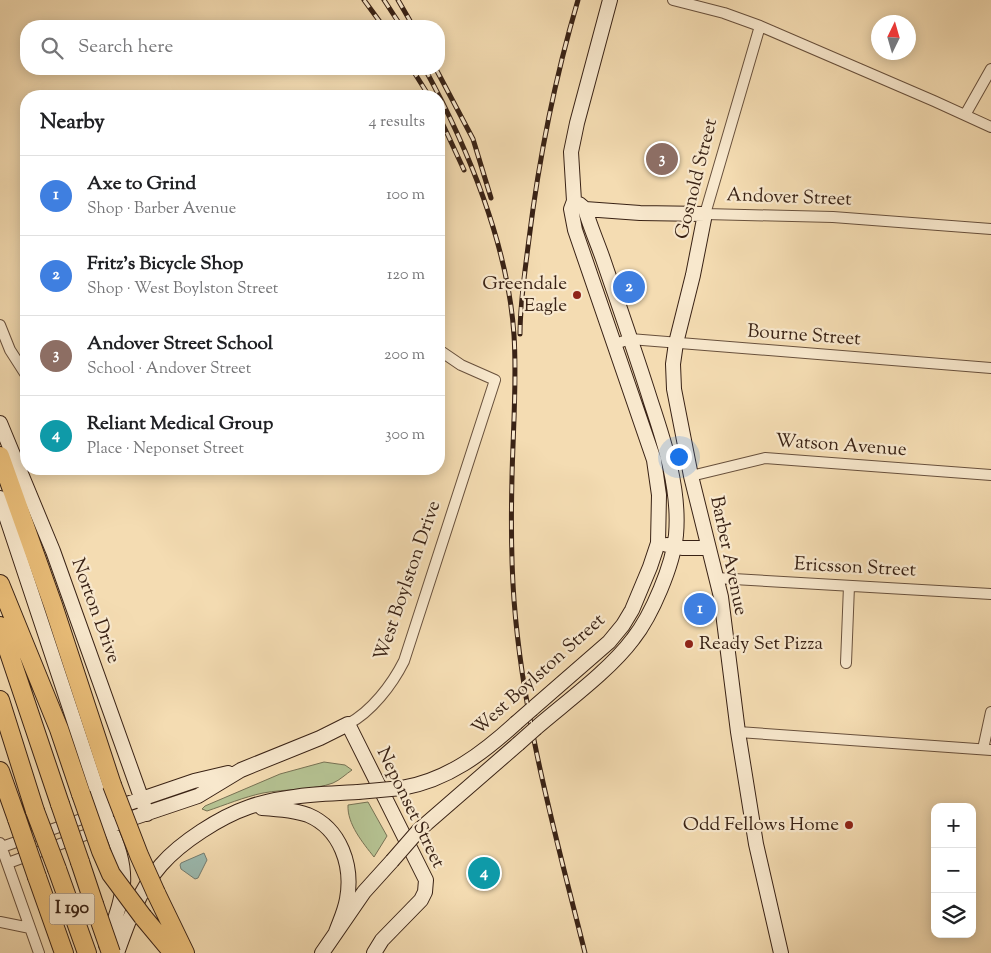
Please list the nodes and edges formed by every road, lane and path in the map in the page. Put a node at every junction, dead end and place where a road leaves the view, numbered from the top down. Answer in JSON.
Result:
{"nodes":[{"id":1,"x":610,"y":0,"type":"edge"},
{"id":2,"x":673,"y":0,"type":"edge"},
{"id":3,"x":760,"y":26,"type":"junction"},
{"id":4,"x":991,"y":69,"type":"edge"},
{"id":5,"x":965,"y":115,"type":"junction"},
{"id":6,"x":991,"y":127,"type":"edge"},
{"id":7,"x":580,"y":205,"type":"junction"},
{"id":8,"x":705,"y":214,"type":"junction"},
{"id":9,"x":991,"y":229,"type":"edge"},
{"id":10,"x":0,"y":325,"type":"edge"},
{"id":11,"x":630,"y":339,"type":"junction"},
{"id":12,"x":676,"y":343,"type":"junction"},
{"id":13,"x":614,"y":344,"type":"junction"},
{"id":14,"x":445,"y":354,"type":"edge"},
{"id":15,"x":20,"y":366,"type":"edge"},
{"id":16,"x":991,"y":368,"type":"edge"},
{"id":17,"x":0,"y":424,"type":"edge"},
{"id":18,"x":0,"y":456,"type":"edge"},
{"id":19,"x":20,"y":472,"type":"edge"},
{"id":20,"x":21,"y":475,"type":"edge"},
{"id":21,"x":991,"y":475,"type":"edge"},
{"id":22,"x":691,"y":476,"type":"junction"},
{"id":23,"x":0,"y":498,"type":"edge"},
{"id":24,"x":658,"y":542,"type":"junction"},
{"id":25,"x":674,"y":546,"type":"junction"},
{"id":26,"x":708,"y":548,"type":"junction"},
{"id":27,"x":716,"y":578,"type":"junction"},
{"id":28,"x":0,"y":584,"type":"edge"},
{"id":29,"x":849,"y":586,"type":"junction"},
{"id":30,"x":991,"y":594,"type":"edge"},
{"id":31,"x":0,"y":626,"type":"edge"},
{"id":32,"x":846,"y":663,"type":"dead end"},
{"id":33,"x":0,"y":700,"type":"edge"},
{"id":34,"x":991,"y":712,"type":"edge"},
{"id":35,"x":348,"y":724,"type":"junction"},
{"id":36,"x":738,"y":732,"type":"junction"},
{"id":37,"x":987,"y":749,"type":"edge"},
{"id":38,"x":241,"y":770,"type":"junction"},
{"id":39,"x":0,"y":771,"type":"edge"},
{"id":40,"x":142,"y":800,"type":"junction"},
{"id":41,"x":248,"y":807,"type":"junction"},
{"id":42,"x":105,"y":811,"type":"junction"},
{"id":43,"x":147,"y":814,"type":"junction"},
{"id":44,"x":109,"y":826,"type":"junction"},
{"id":45,"x":1,"y":845,"type":"edge"},
{"id":46,"x":8,"y":863,"type":"junction"},
{"id":47,"x":0,"y":922,"type":"edge"},
{"id":48,"x":30,"y":928,"type":"junction"},
{"id":49,"x":336,"y":932,"type":"junction"},
{"id":50,"x":86,"y":951,"type":"edge"},
{"id":51,"x":39,"y":953,"type":"edge"},
{"id":52,"x":64,"y":953,"type":"edge"},
{"id":53,"x":103,"y":953,"type":"edge"},
{"id":54,"x":111,"y":953,"type":"edge"},
{"id":55,"x":117,"y":953,"type":"edge"},
{"id":56,"x":173,"y":953,"type":"edge"},
{"id":57,"x":185,"y":953,"type":"edge"},
{"id":58,"x":322,"y":953,"type":"edge"},
{"id":59,"x":374,"y":953,"type":"edge"},
{"id":60,"x":781,"y":953,"type":"edge"}],
"edges":[{"from":1,"to":7,"type":"main road","name":"West Boylston Street"},
{"from":2,"to":3,"type":"street"},
{"from":3,"to":5,"type":"street"},
{"from":3,"to":8,"type":"street","name":"Gosnold Street"},
{"from":4,"to":5,"type":"street"},
{"from":5,"to":6,"type":"street"},
{"from":7,"to":8,"type":"main road","name":"Andover Street"},
{"from":7,"to":11,"type":"main road","name":"West Boylston Street"},
{"from":7,"to":13,"type":"main road","name":"West Boylston Street"},
{"from":8,"to":9,"type":"street","name":"Andover Street"},
{"from":8,"to":12,"type":"main road","name":"Gosnold Street"},
{"from":10,"to":15,"type":"street"},
{"from":11,"to":12,"type":"street","name":"Bourne Street"},
{"from":11,"to":13,"type":"street","name":"Bourne Street"},
{"from":11,"to":25,"type":"main road","name":"West Boylston Street"},
{"from":12,"to":16,"type":"street","name":"Bourne Street"},
{"from":12,"to":22,"type":"main road","name":"Barber Avenue"},
{"from":13,"to":24,"type":"main road","name":"West Boylston Street"},
{"from":14,"to":35,"type":"street","name":"West Boylston Drive"},
{"from":17,"to":19,"type":"main road","name":"Norton Drive"},
{"from":18,"to":57,"type":"highway","bridge":true},
{"from":20,"to":40,"type":"main road","name":"Norton Drive"},
{"from":21,"to":22,"type":"street","name":"Watson Avenue"},
{"from":22,"to":26,"type":"main road","name":"Barber Avenue"},
{"from":23,"to":42,"type":"main road"},
{"from":24,"to":25,"type":"main road"},
{"from":24,"to":41,"type":"main road","name":"West Boylston Street","bridge":true},
{"from":25,"to":26,"type":"main road"},
{"from":25,"to":49,"type":"main road","name":"West Boylston Street","bridge":true},
{"from":26,"to":27,"type":"main road","name":"Barber Avenue"},
{"from":27,"to":29,"type":"street","name":"Ericsson Street"},
{"from":27,"to":36,"type":"main road","name":"Barber Avenue"},
{"from":28,"to":56,"type":"highway","bridge":true},
{"from":29,"to":30,"type":"street","name":"Ericsson Street"},
{"from":29,"to":32,"type":"street"},
{"from":31,"to":54,"type":"highway","number":"I 190","bridge":true},
{"from":33,"to":50,"type":"highway","number":"I 190","bridge":true},
{"from":34,"to":37,"type":"street"},
{"from":35,"to":38,"type":"main road","name":"West Boylston Drive"},
{"from":35,"to":59,"type":"main road","name":"Neponset Street"},
{"from":36,"to":37,"type":"street"},
{"from":36,"to":60,"type":"main road","name":"Barber Avenue"},
{"from":38,"to":40,"type":"main road","name":"West Boylston Drive"},
{"from":38,"to":43,"type":"main road","name":"West Boylston Drive"},
{"from":39,"to":52,"type":"highway","bridge":true},
{"from":40,"to":42,"type":"main road","name":"West Boylston Drive"},
{"from":40,"to":43,"type":"main road","name":"Norton Drive"},
{"from":41,"to":49,"type":"main road"},
{"from":41,"to":55,"type":"main road","name":"West Boylston Street"},
{"from":42,"to":44,"type":"main road"},
{"from":42,"to":45,"type":"street","name":"West Boylston Drive"},
{"from":43,"to":44,"type":"main road","name":"West Boylston Drive"},
{"from":44,"to":46,"type":"street","name":"West Boylston Drive"},
{"from":44,"to":53,"type":"main road"},
{"from":45,"to":46,"type":"street","name":"West Boylston Drive"},
{"from":46,"to":48,"type":"street","name":"West Boylston Drive"},
{"from":47,"to":48,"type":"street"},
{"from":48,"to":51,"type":"street","name":"West Boylston Drive"},
{"from":49,"to":58,"type":"main road"}]}
